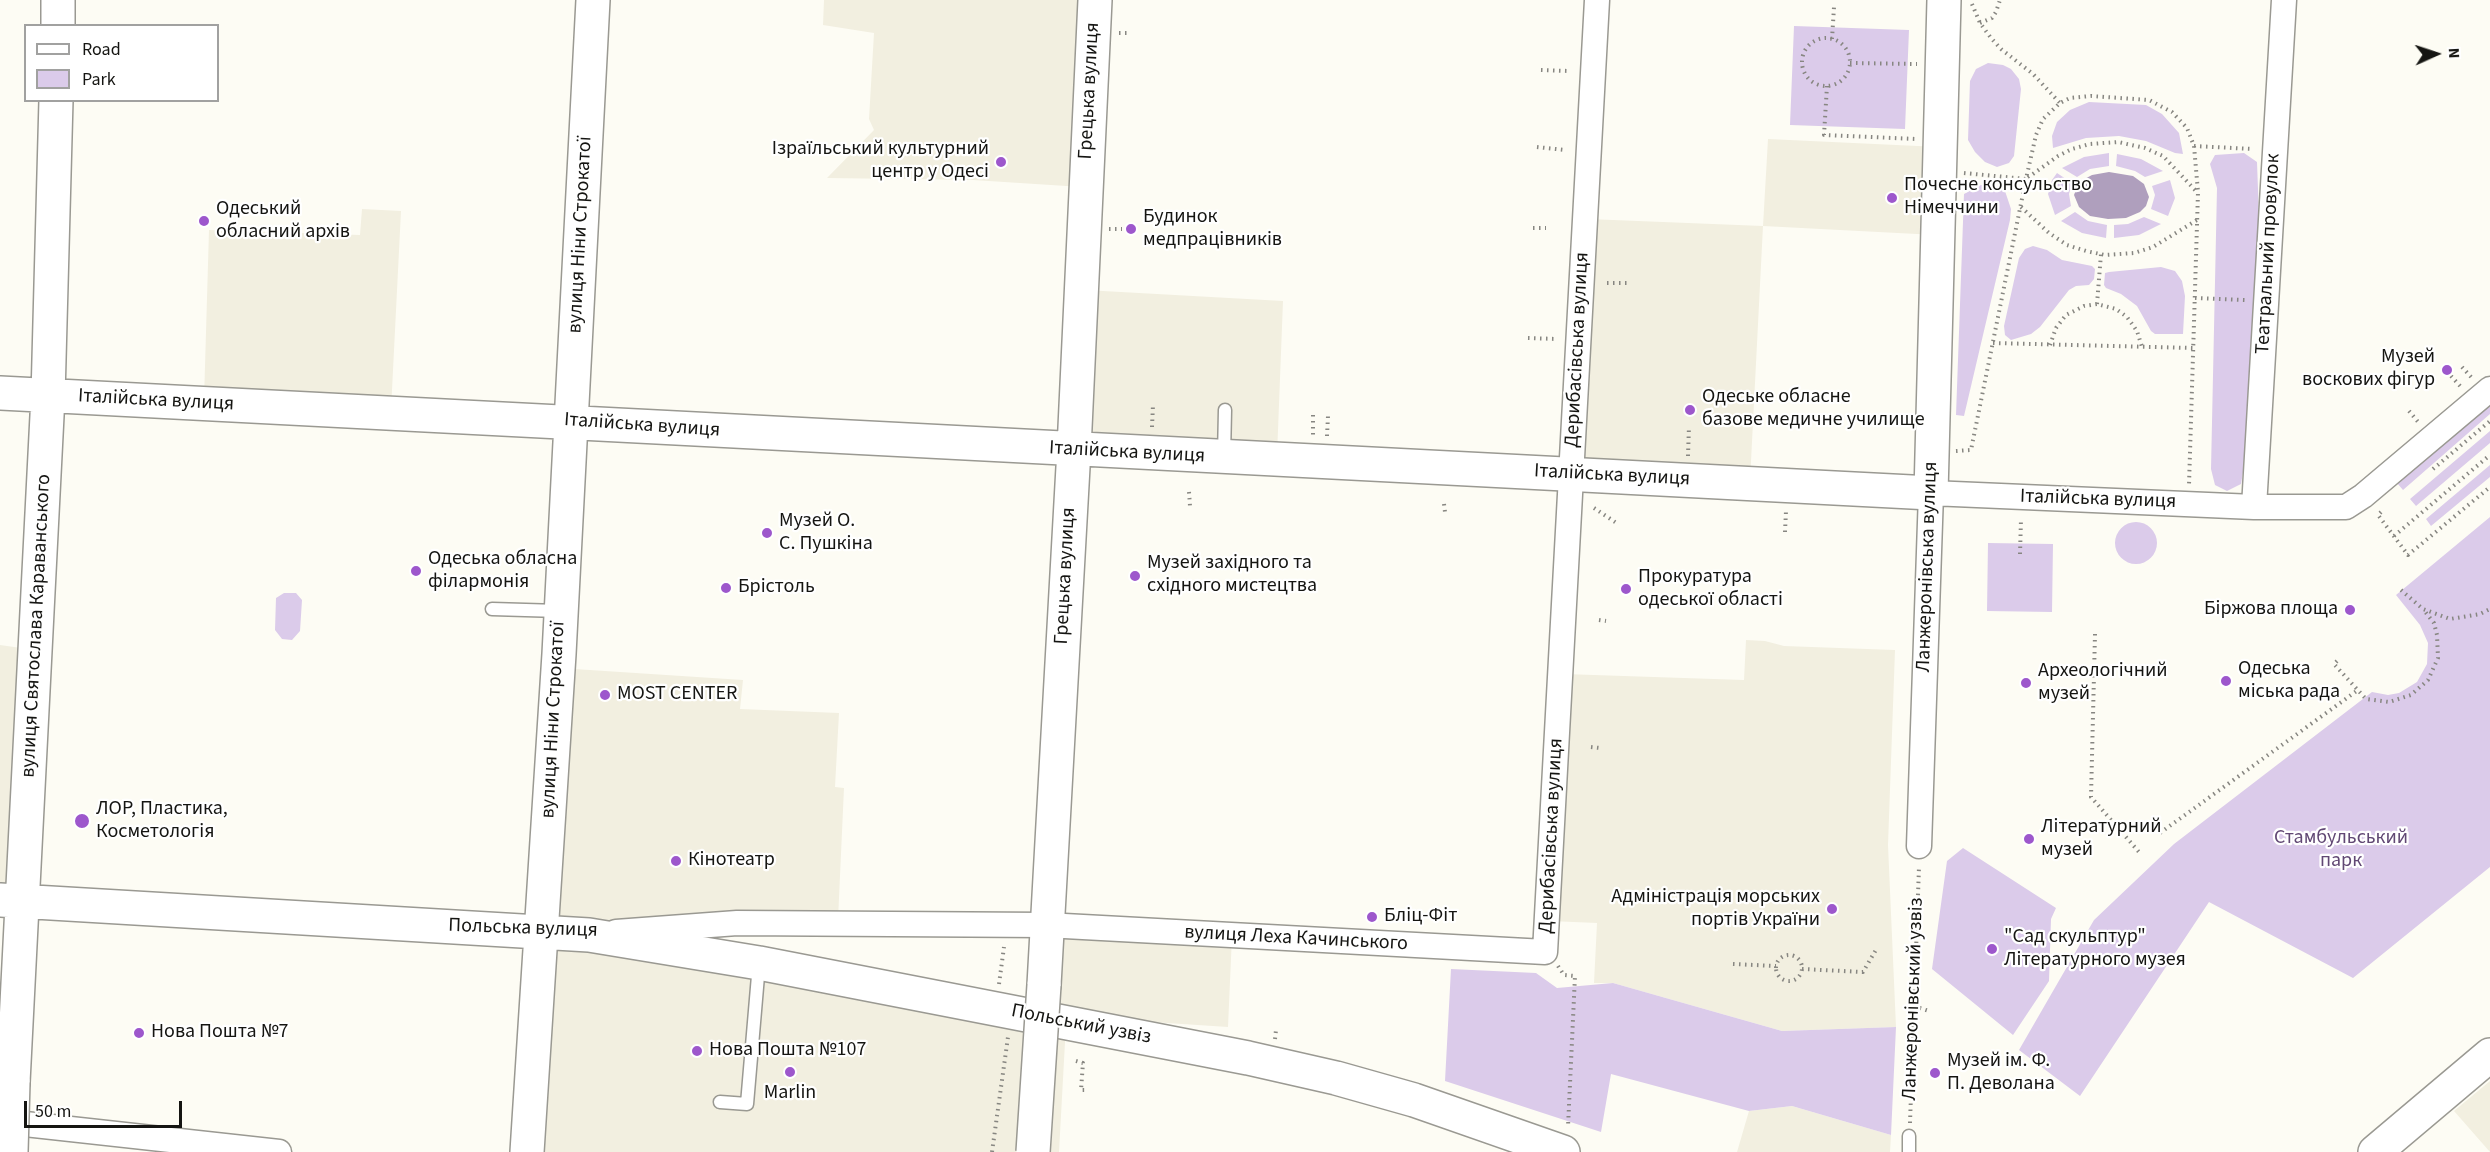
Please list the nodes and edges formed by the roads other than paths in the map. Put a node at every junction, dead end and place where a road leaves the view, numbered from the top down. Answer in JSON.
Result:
{"nodes":[{"id":1,"x":58,"y":0,"type":"edge"},
{"id":2,"x":593,"y":0,"type":"edge"},
{"id":3,"x":1095,"y":0,"type":"edge"},
{"id":4,"x":1597,"y":0,"type":"edge"},
{"id":5,"x":1944,"y":0,"type":"edge"},
{"id":6,"x":2284,"y":0,"type":"edge"},
{"id":7,"x":58,"y":24,"type":"edge"},
{"id":8,"x":56,"y":102,"type":"edge"},
{"id":9,"x":2490,"y":389,"type":"edge"},
{"id":10,"x":0,"y":393,"type":"edge"},
{"id":11,"x":48,"y":396,"type":"junction"},
{"id":12,"x":1225,"y":410,"type":"dead end"},
{"id":13,"x":571,"y":421,"type":"junction"},
{"id":14,"x":1074,"y":449,"type":"junction"},
{"id":15,"x":1224,"y":458,"type":"junction"},
{"id":16,"x":1572,"y":474,"type":"junction"},
{"id":17,"x":1931,"y":493,"type":"junction"},
{"id":18,"x":2254,"y":507,"type":"junction"},
{"id":19,"x":492,"y":609,"type":"dead end"},
{"id":20,"x":561,"y":611,"type":"junction"},
{"id":21,"x":1919,"y":846,"type":"road end"},
{"id":22,"x":12,"y":901,"type":"edge"},
{"id":23,"x":1046,"y":925,"type":"junction"},
{"id":24,"x":541,"y":931,"type":"junction"},
{"id":25,"x":589,"y":935,"type":"junction"},
{"id":26,"x":1545,"y":952,"type":"joint"},
{"id":27,"x":759,"y":963,"type":"junction"},
{"id":28,"x":2490,"y":1056,"type":"edge"},
{"id":29,"x":720,"y":1102,"type":"dead end"},
{"id":30,"x":0,"y":1126,"type":"edge"},
{"id":31,"x":1909,"y":1136,"type":"road end"},
{"id":32,"x":1565,"y":1140,"type":"edge"},
{"id":33,"x":11,"y":1152,"type":"edge"},
{"id":34,"x":279,"y":1152,"type":"edge"},
{"id":35,"x":528,"y":1152,"type":"edge"},
{"id":36,"x":1033,"y":1152,"type":"edge"},
{"id":37,"x":1909,"y":1152,"type":"edge"},
{"id":38,"x":2375,"y":1152,"type":"edge"}],
"edges":[{"from":1,"to":7,"type":"main road"},
{"from":2,"to":13,"type":"main road","name":"вулиця Ніни Строкатої"},
{"from":3,"to":14,"type":"main road","name":"Грецька вулиця"},
{"from":4,"to":16,"type":"street","name":"Дерибасівська вулиця"},
{"from":5,"to":17,"type":"main road","name":"Ланжеронівська вулиця"},
{"from":6,"to":18,"type":"street","name":"Театральний провулок"},
{"from":8,"to":11,"type":"main road","name":"вулиця Святослава Караванського"},
{"from":9,"to":18,"type":"street"},
{"from":10,"to":11,"type":"main road","name":"Італійська вулиця"},
{"from":11,"to":13,"type":"main road","name":"Італійська вулиця"},
{"from":11,"to":22,"type":"main road","name":"вулиця Святослава Караванського"},
{"from":12,"to":15,"type":"lane"},
{"from":13,"to":14,"type":"main road","name":"Італійська вулиця"},
{"from":13,"to":20,"type":"main road","name":"вулиця Ніни Строкатої"},
{"from":14,"to":15,"type":"main road","name":"Італійська вулиця"},
{"from":14,"to":23,"type":"main road","name":"Грецька вулиця"},
{"from":15,"to":16,"type":"main road","name":"Італійська вулиця"},
{"from":16,"to":17,"type":"main road","name":"Італійська вулиця"},
{"from":16,"to":26,"type":"street","name":"Дерибасівська вулиця"},
{"from":17,"to":18,"type":"street","name":"Італійська вулиця"},
{"from":17,"to":21,"type":"street","name":"Ланжеронівська вулиця"},
{"from":19,"to":20,"type":"lane"},
{"from":20,"to":24,"type":"main road","name":"вулиця Ніни Строкатої"},
{"from":22,"to":24,"type":"main road","name":"Польська вулиця"},
{"from":22,"to":33,"type":"main road","name":"вулиця Святослава Караванського","bridge":true},
{"from":23,"to":25,"type":"street","name":"Польська вулиця"},
{"from":23,"to":26,"type":"street","name":"вулиця Леха Качинського"},
{"from":23,"to":36,"type":"main road","name":"Грецька вулиця","bridge":true},
{"from":24,"to":25,"type":"main road","name":"Польська вулиця"},
{"from":24,"to":35,"type":"main road","name":"вулиця Ніни Строкатої"},
{"from":25,"to":27,"type":"main road","name":"Польський узвіз"},
{"from":27,"to":29,"type":"lane"},
{"from":27,"to":32,"type":"main road","name":"Польський узвіз"},
{"from":28,"to":38,"type":"main road"},
{"from":30,"to":34,"type":"street"},
{"from":31,"to":37,"type":"lane"}]}
